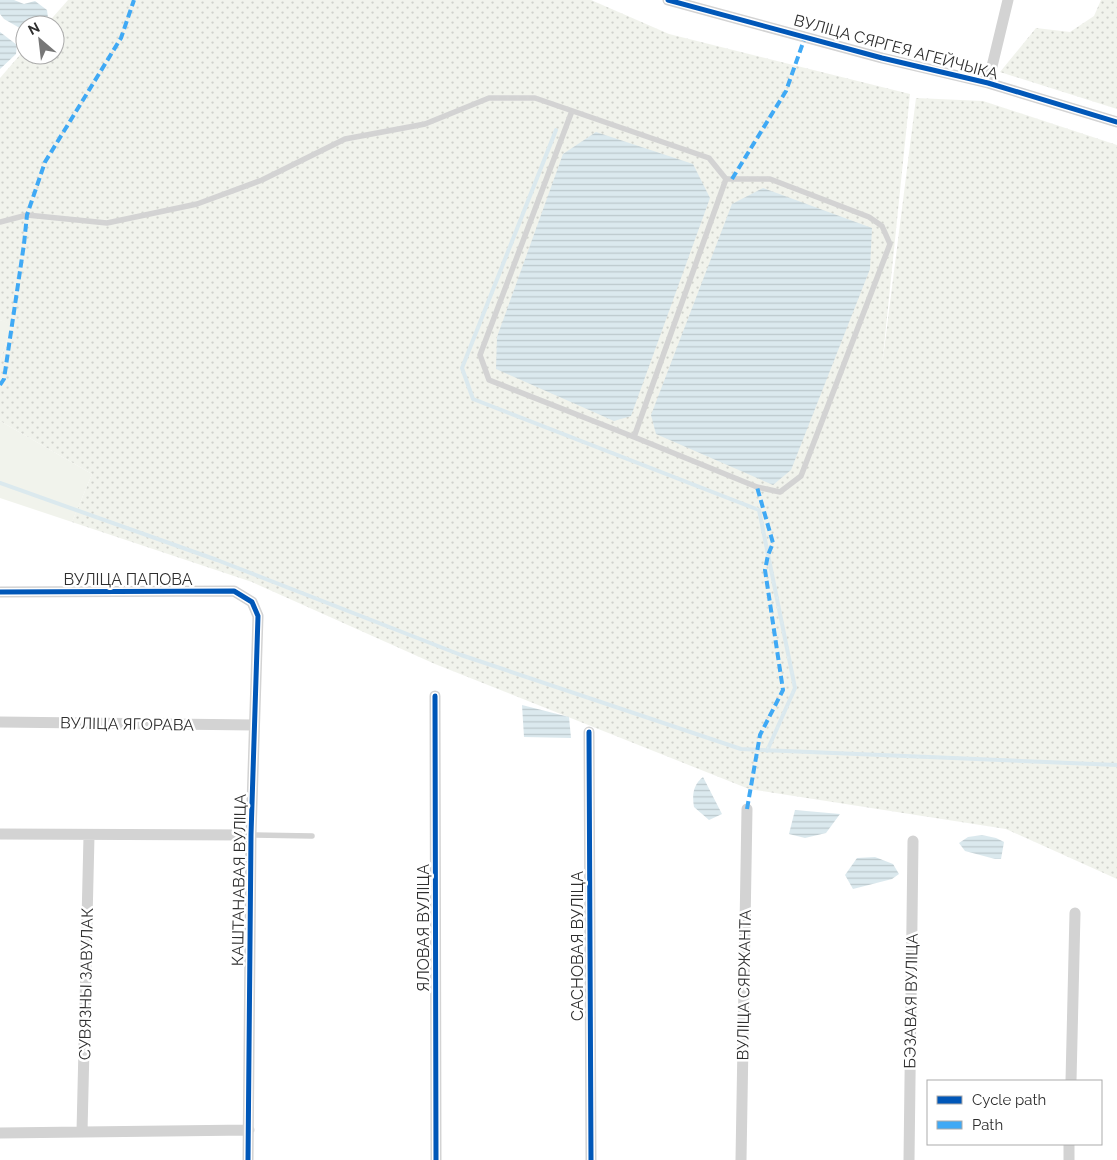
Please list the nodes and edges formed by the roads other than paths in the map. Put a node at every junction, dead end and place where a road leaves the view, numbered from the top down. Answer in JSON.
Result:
{"nodes":[{"id":1,"x":668,"y":0,"type":"edge"},
{"id":2,"x":1008,"y":0,"type":"edge"},
{"id":3,"x":988,"y":83,"type":"junction"},
{"id":4,"x":572,"y":111,"type":"junction"},
{"id":5,"x":1117,"y":122,"type":"edge"},
{"id":6,"x":726,"y":179,"type":"junction"},
{"id":7,"x":0,"y":222,"type":"edge"},
{"id":8,"x":634,"y":437,"type":"junction"},
{"id":9,"x":0,"y":592,"type":"edge"},
{"id":10,"x":252,"y":602,"type":"joint"},
{"id":11,"x":435,"y":696,"type":"dead end"},
{"id":12,"x":0,"y":722,"type":"edge"},
{"id":13,"x":254,"y":725,"type":"junction"},
{"id":14,"x":589,"y":732,"type":"dead end"},
{"id":15,"x":747,"y":809,"type":"dead end"},
{"id":16,"x":0,"y":834,"type":"edge"},
{"id":17,"x":251,"y":835,"type":"junction"},
{"id":18,"x":89,"y":836,"type":"junction"},
{"id":19,"x":312,"y":836,"type":"dead end"},
{"id":20,"x":913,"y":842,"type":"dead end"},
{"id":21,"x":1075,"y":913,"type":"dead end"},
{"id":22,"x":1070,"y":1080,"type":"edge"},
{"id":23,"x":249,"y":1130,"type":"junction"},
{"id":24,"x":82,"y":1132,"type":"junction"},
{"id":25,"x":0,"y":1133,"type":"edge"},
{"id":26,"x":1069,"y":1145,"type":"edge"},
{"id":27,"x":248,"y":1160,"type":"edge"},
{"id":28,"x":436,"y":1160,"type":"edge"},
{"id":29,"x":591,"y":1160,"type":"edge"},
{"id":30,"x":741,"y":1160,"type":"edge"},
{"id":31,"x":909,"y":1160,"type":"edge"},
{"id":32,"x":1068,"y":1160,"type":"edge"}],
"edges":[{"from":1,"to":3,"type":"street","name":"ВУЛІЦА СЯРГЕЯ АГЕЙЧЫКА"},
{"from":2,"to":3,"type":"street"},
{"from":3,"to":5,"type":"street","name":"ВУЛІЦА СЯРГЕЯ АГЕЙЧЫКА"},
{"from":4,"to":6,"type":"lane"},
{"from":4,"to":7,"type":"lane"},
{"from":4,"to":8,"type":"lane"},
{"from":6,"to":8,"type":"lane"},
{"from":6,"to":8,"type":"lane"},
{"from":9,"to":10,"type":"street","name":"ВУЛІЦА ПАПОВА"},
{"from":10,"to":13,"type":"street","name":"КАШТАНАВАЯ ВУЛІЦА"},
{"from":11,"to":28,"type":"street","name":"ЯЛОВАЯ ВУЛІЦА"},
{"from":12,"to":13,"type":"street","name":"ВУЛІЦА ЯГОРАВА"},
{"from":13,"to":17,"type":"street","name":"КАШТАНАВАЯ ВУЛІЦА"},
{"from":14,"to":29,"type":"street","name":"САСНОВАЯ ВУЛІЦА"},
{"from":15,"to":30,"type":"street","name":"ВУЛІЦА СЯРЖАНТА"},
{"from":16,"to":18,"type":"street"},
{"from":17,"to":18,"type":"street"},
{"from":17,"to":19,"type":"lane"},
{"from":17,"to":23,"type":"street","name":"КАШТАНАВАЯ ВУЛІЦА"},
{"from":18,"to":24,"type":"street","name":"СУВЯЗНЫ ЗАВУЛАК"},
{"from":20,"to":31,"type":"street","name":"БЭЗАВАЯ ВУЛІЦА"},
{"from":21,"to":22,"type":"street"},
{"from":23,"to":24,"type":"street"},
{"from":23,"to":27,"type":"street","name":"КАШТАНАВАЯ ВУЛІЦА"},
{"from":24,"to":25,"type":"street"},
{"from":26,"to":32,"type":"street"}]}
